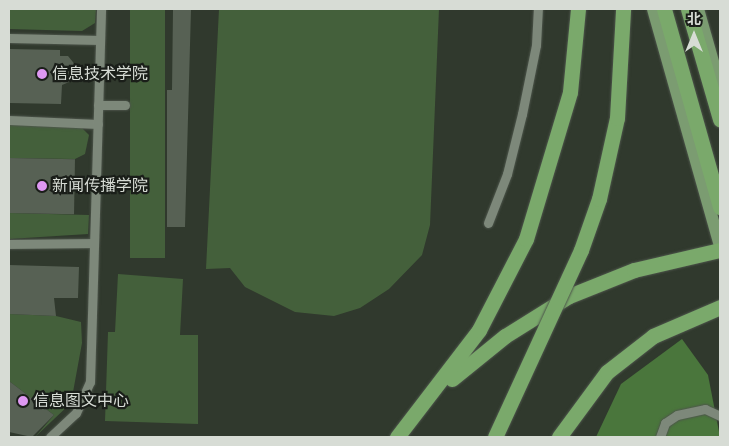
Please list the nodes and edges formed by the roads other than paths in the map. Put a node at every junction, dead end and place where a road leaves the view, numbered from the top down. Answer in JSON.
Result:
{"nodes":[{"id":1,"x":101,"y":9,"type":"edge"},
{"id":2,"x":538,"y":9,"type":"edge"},
{"id":3,"x":578,"y":9,"type":"edge"},
{"id":4,"x":623,"y":9,"type":"edge"},
{"id":5,"x":653,"y":9,"type":"edge"},
{"id":6,"x":664,"y":9,"type":"edge"},
{"id":7,"x":688,"y":9,"type":"edge"},
{"id":8,"x":698,"y":9,"type":"edge"},
{"id":9,"x":9,"y":38,"type":"edge"},
{"id":10,"x":100,"y":40,"type":"junction"},
{"id":11,"x":720,"y":86,"type":"edge"},
{"id":12,"x":98,"y":105,"type":"junction"},
{"id":13,"x":125,"y":105,"type":"dead end"},
{"id":14,"x":720,"y":119,"type":"edge"},
{"id":15,"x":9,"y":120,"type":"edge"},
{"id":16,"x":98,"y":124,"type":"junction"},
{"id":17,"x":720,"y":207,"type":"edge"},
{"id":18,"x":488,"y":223,"type":"dead end"},
{"id":19,"x":94,"y":243,"type":"junction"},
{"id":20,"x":9,"y":244,"type":"edge"},
{"id":21,"x":720,"y":244,"type":"edge"},
{"id":22,"x":720,"y":250,"type":"edge"},
{"id":23,"x":720,"y":307,"type":"edge"},
{"id":24,"x":429,"y":401,"type":"junction"},
{"id":25,"x":720,"y":416,"type":"edge"},
{"id":26,"x":50,"y":437,"type":"edge"},
{"id":27,"x":397,"y":437,"type":"edge"},
{"id":28,"x":495,"y":437,"type":"edge"},
{"id":29,"x":559,"y":437,"type":"edge"},
{"id":30,"x":660,"y":437,"type":"edge"}],
"edges":[{"from":1,"to":10,"type":"lane"},
{"from":2,"to":18,"type":"lane"},
{"from":3,"to":24,"type":"highway"},
{"from":4,"to":28,"type":"highway","bridge":true},
{"from":5,"to":21,"type":"main road"},
{"from":6,"to":17,"type":"highway"},
{"from":7,"to":14,"type":"highway"},
{"from":8,"to":11,"type":"main road"},
{"from":9,"to":10,"type":"lane"},
{"from":10,"to":12,"type":"lane"},
{"from":12,"to":13,"type":"lane"},
{"from":12,"to":16,"type":"lane"},
{"from":15,"to":16,"type":"lane"},
{"from":16,"to":19,"type":"lane"},
{"from":19,"to":20,"type":"lane"},
{"from":19,"to":26,"type":"lane"},
{"from":22,"to":24,"type":"highway"},
{"from":23,"to":29,"type":"highway"},
{"from":24,"to":27,"type":"highway"},
{"from":25,"to":30,"type":"lane"}]}
